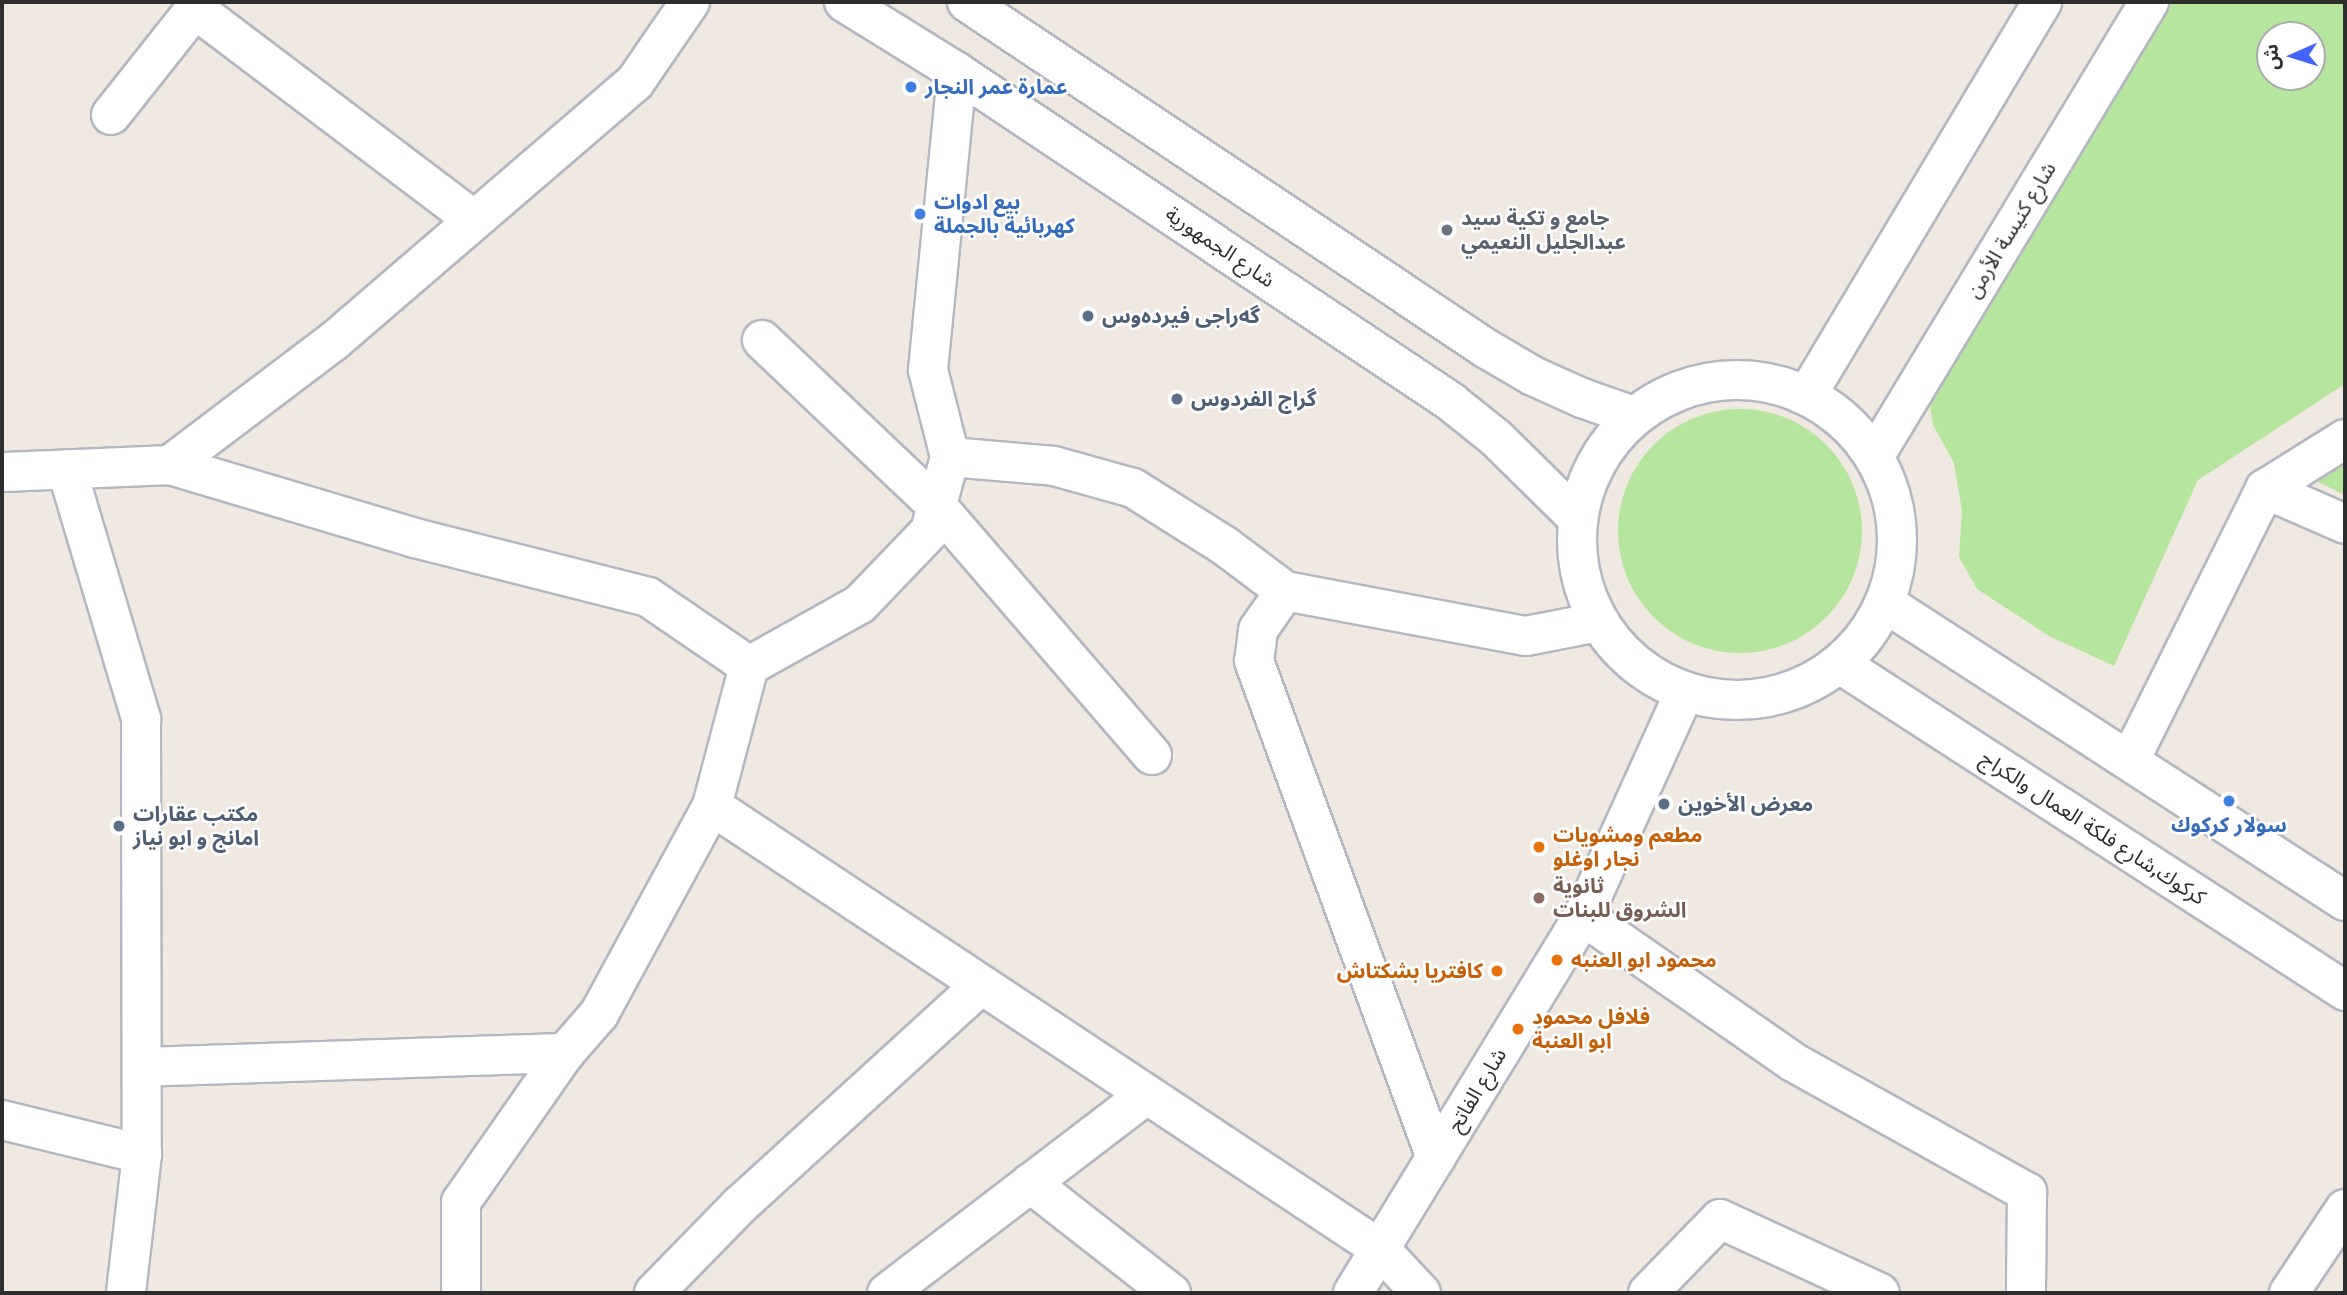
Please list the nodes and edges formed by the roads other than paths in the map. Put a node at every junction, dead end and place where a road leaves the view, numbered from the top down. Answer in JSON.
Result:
{"nodes":[{"id":1,"x":690,"y":2,"type":"edge"},
{"id":2,"x":844,"y":2,"type":"edge"},
{"id":3,"x":968,"y":2,"type":"edge"},
{"id":4,"x":2148,"y":2,"type":"edge"},
{"id":5,"x":2038,"y":4,"type":"edge"},
{"id":6,"x":957,"y":72,"type":"junction"},
{"id":7,"x":111,"y":115,"type":"dead end"},
{"id":8,"x":474,"y":220,"type":"junction"},
{"id":9,"x":761,"y":340,"type":"dead end"},
{"id":10,"x":1807,"y":395,"type":"junction"},
{"id":11,"x":1633,"y":416,"type":"junction"},
{"id":12,"x":2345,"y":439,"type":"edge"},
{"id":13,"x":950,"y":457,"type":"junction"},
{"id":14,"x":1874,"y":457,"type":"junction"},
{"id":15,"x":170,"y":465,"type":"junction"},
{"id":16,"x":67,"y":470,"type":"junction"},
{"id":17,"x":2,"y":472,"type":"edge"},
{"id":18,"x":2264,"y":489,"type":"junction"},
{"id":19,"x":937,"y":506,"type":"junction"},
{"id":20,"x":1577,"y":518,"type":"junction"},
{"id":21,"x":2345,"y":524,"type":"edge"},
{"id":22,"x":1285,"y":592,"type":"junction"},
{"id":23,"x":1885,"y":603,"type":"junction"},
{"id":24,"x":1598,"y":622,"type":"junction"},
{"id":25,"x":1840,"y":664,"type":"junction"},
{"id":26,"x":749,"y":666,"type":"junction"},
{"id":27,"x":1684,"y":693,"type":"junction"},
{"id":28,"x":1152,"y":755,"type":"dead end"},
{"id":29,"x":2130,"y":760,"type":"junction"},
{"id":30,"x":712,"y":806,"type":"junction"},
{"id":31,"x":2345,"y":901,"type":"edge"},
{"id":32,"x":1583,"y":916,"type":"junction"},
{"id":33,"x":981,"y":985,"type":"junction"},
{"id":34,"x":2345,"y":991,"type":"edge"},
{"id":35,"x":565,"y":1053,"type":"junction"},
{"id":36,"x":142,"y":1067,"type":"junction"},
{"id":37,"x":1147,"y":1094,"type":"junction"},
{"id":38,"x":2,"y":1120,"type":"edge"},
{"id":39,"x":142,"y":1154,"type":"junction"},
{"id":40,"x":1436,"y":1158,"type":"junction"},
{"id":41,"x":1030,"y":1183,"type":"junction"},
{"id":42,"x":2345,"y":1209,"type":"edge"},
{"id":43,"x":1380,"y":1249,"type":"junction"},
{"id":44,"x":126,"y":1293,"type":"edge"},
{"id":45,"x":461,"y":1293,"type":"edge"},
{"id":46,"x":654,"y":1293,"type":"edge"},
{"id":47,"x":887,"y":1293,"type":"edge"},
{"id":48,"x":1171,"y":1293,"type":"edge"},
{"id":49,"x":1353,"y":1293,"type":"edge"},
{"id":50,"x":1422,"y":1293,"type":"edge"},
{"id":51,"x":1648,"y":1293,"type":"edge"},
{"id":52,"x":1880,"y":1293,"type":"edge"},
{"id":53,"x":2026,"y":1293,"type":"edge"},
{"id":54,"x":2289,"y":1293,"type":"edge"}],
"edges":[{"from":1,"to":8,"type":"street"},
{"from":2,"to":6,"type":"street","name":"شارع الجمهورية"},
{"from":3,"to":11,"type":"street"},
{"from":4,"to":14,"type":"street","name":"شارع كنيسة الأرمن"},
{"from":5,"to":10,"type":"street"},
{"from":6,"to":13,"type":"street"},
{"from":6,"to":20,"type":"street","name":"شارع الجمهورية"},
{"from":7,"to":8,"type":"street"},
{"from":8,"to":15,"type":"street"},
{"from":9,"to":19,"type":"street"},
{"from":10,"to":11,"type":"street"},
{"from":10,"to":14,"type":"street"},
{"from":11,"to":20,"type":"street"},
{"from":12,"to":18,"type":"street"},
{"from":13,"to":19,"type":"street"},
{"from":13,"to":22,"type":"street"},
{"from":14,"to":23,"type":"street"},
{"from":15,"to":16,"type":"street"},
{"from":15,"to":26,"type":"street"},
{"from":16,"to":17,"type":"street"},
{"from":16,"to":36,"type":"street"},
{"from":18,"to":21,"type":"street"},
{"from":18,"to":29,"type":"street"},
{"from":19,"to":26,"type":"street"},
{"from":19,"to":28,"type":"street"},
{"from":20,"to":24,"type":"street"},
{"from":22,"to":24,"type":"street"},
{"from":22,"to":40,"type":"street"},
{"from":23,"to":25,"type":"street"},
{"from":23,"to":29,"type":"street"},
{"from":24,"to":27,"type":"street"},
{"from":25,"to":27,"type":"street"},
{"from":25,"to":34,"type":"street","name":"كركوك,شارع فلكة العمال والكراج"},
{"from":26,"to":30,"type":"street"},
{"from":27,"to":32,"type":"street","name":"شارع الفاتح"},
{"from":29,"to":31,"type":"street"},
{"from":30,"to":33,"type":"street"},
{"from":30,"to":35,"type":"street"},
{"from":32,"to":40,"type":"street","name":"شارع الفاتح"},
{"from":32,"to":53,"type":"street"},
{"from":33,"to":37,"type":"street"},
{"from":33,"to":46,"type":"street"},
{"from":35,"to":36,"type":"street"},
{"from":35,"to":45,"type":"street"},
{"from":36,"to":39,"type":"street"},
{"from":37,"to":41,"type":"street"},
{"from":37,"to":43,"type":"street"},
{"from":38,"to":39,"type":"street"},
{"from":39,"to":44,"type":"street"},
{"from":40,"to":43,"type":"street","name":"شارع الفاتح"},
{"from":41,"to":47,"type":"street"},
{"from":41,"to":48,"type":"street"},
{"from":42,"to":54,"type":"street"},
{"from":43,"to":49,"type":"street","name":"شارع الفاتح"},
{"from":43,"to":50,"type":"street"},
{"from":51,"to":52,"type":"street"}]}
